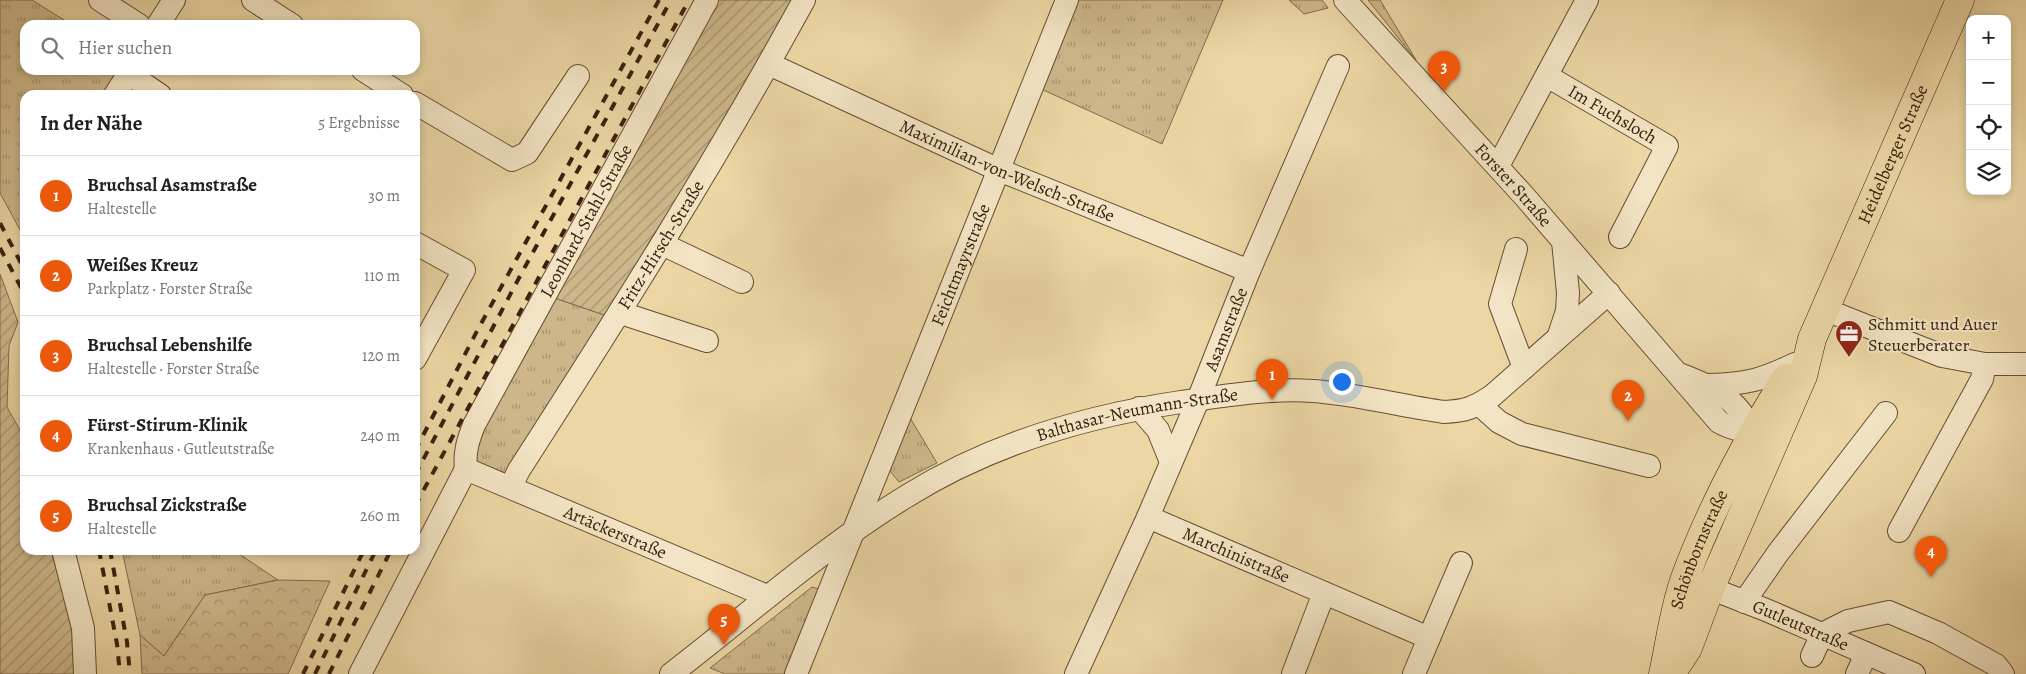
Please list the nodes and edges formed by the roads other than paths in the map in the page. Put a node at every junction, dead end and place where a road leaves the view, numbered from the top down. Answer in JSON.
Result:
{"nodes":[{"id":1,"x":100,"y":0,"type":"edge"},
{"id":2,"x":174,"y":0,"type":"edge"},
{"id":3,"x":253,"y":0,"type":"edge"},
{"id":4,"x":707,"y":0,"type":"edge"},
{"id":5,"x":804,"y":0,"type":"edge"},
{"id":6,"x":1067,"y":0,"type":"edge"},
{"id":7,"x":1587,"y":0,"type":"edge"},
{"id":8,"x":1960,"y":0,"type":"edge"},
{"id":9,"x":1350,"y":6,"type":"edge"},
{"id":10,"x":131,"y":20,"type":"edge"},
{"id":11,"x":161,"y":20,"type":"edge"},
{"id":12,"x":284,"y":20,"type":"edge"},
{"id":13,"x":768,"y":64,"type":"junction"},
{"id":14,"x":1338,"y":66,"type":"dead end"},
{"id":15,"x":128,"y":75,"type":"edge"},
{"id":16,"x":134,"y":75,"type":"edge"},
{"id":17,"x":371,"y":75,"type":"edge"},
{"id":18,"x":578,"y":76,"type":"dead end"},
{"id":19,"x":1547,"y":76,"type":"junction"},
{"id":20,"x":118,"y":90,"type":"edge"},
{"id":21,"x":153,"y":90,"type":"edge"},
{"id":22,"x":394,"y":90,"type":"edge"},
{"id":23,"x":420,"y":106,"type":"edge"},
{"id":24,"x":1498,"y":166,"type":"junction"},
{"id":25,"x":999,"y":170,"type":"junction"},
{"id":26,"x":1620,"y":237,"type":"dead end"},
{"id":27,"x":1563,"y":241,"type":"junction"},
{"id":28,"x":662,"y":244,"type":"junction"},
{"id":29,"x":420,"y":246,"type":"edge"},
{"id":30,"x":1516,"y":249,"type":"dead end"},
{"id":31,"x":1249,"y":271,"type":"junction"},
{"id":32,"x":742,"y":282,"type":"dead end"},
{"id":33,"x":1608,"y":293,"type":"junction"},
{"id":34,"x":1826,"y":310,"type":"junction"},
{"id":35,"x":620,"y":313,"type":"junction"},
{"id":36,"x":1560,"y":335,"type":"junction"},
{"id":37,"x":1812,"y":339,"type":"junction"},
{"id":38,"x":707,"y":341,"type":"dead end"},
{"id":39,"x":420,"y":350,"type":"edge"},
{"id":40,"x":1795,"y":364,"type":"junction"},
{"id":41,"x":1985,"y":364,"type":"junction"},
{"id":42,"x":2026,"y":364,"type":"edge"},
{"id":43,"x":1524,"y":368,"type":"junction"},
{"id":44,"x":1678,"y":373,"type":"junction"},
{"id":45,"x":1709,"y":385,"type":"junction"},
{"id":46,"x":1198,"y":400,"type":"junction"},
{"id":47,"x":1480,"y":405,"type":"junction"},
{"id":48,"x":1139,"y":408,"type":"junction"},
{"id":49,"x":1886,"y":413,"type":"dead end"},
{"id":50,"x":1764,"y":438,"type":"junction"},
{"id":51,"x":1171,"y":462,"type":"junction"},
{"id":52,"x":1649,"y":466,"type":"dead end"},
{"id":53,"x":466,"y":469,"type":"junction"},
{"id":54,"x":511,"y":486,"type":"junction"},
{"id":55,"x":1148,"y":517,"type":"junction"},
{"id":56,"x":855,"y":530,"type":"junction"},
{"id":57,"x":1899,"y":531,"type":"dead end"},
{"id":58,"x":64,"y":555,"type":"edge"},
{"id":59,"x":1460,"y":563,"type":"dead end"},
{"id":60,"x":1685,"y":579,"type":"junction"},
{"id":61,"x":1710,"y":589,"type":"junction"},
{"id":62,"x":1324,"y":593,"type":"junction"},
{"id":63,"x":767,"y":596,"type":"junction"},
{"id":64,"x":1744,"y":602,"type":"junction"},
{"id":65,"x":1822,"y":634,"type":"junction"},
{"id":66,"x":1429,"y":638,"type":"junction"},
{"id":67,"x":1812,"y":656,"type":"dead end"},
{"id":68,"x":1862,"y":664,"type":"edge"},
{"id":69,"x":684,"y":671,"type":"edge"},
{"id":70,"x":86,"y":674,"type":"edge"},
{"id":71,"x":360,"y":674,"type":"edge"},
{"id":72,"x":796,"y":674,"type":"edge"},
{"id":73,"x":1076,"y":674,"type":"edge"},
{"id":74,"x":1292,"y":674,"type":"edge"},
{"id":75,"x":1414,"y":674,"type":"edge"},
{"id":76,"x":1662,"y":674,"type":"edge"},
{"id":77,"x":1671,"y":674,"type":"edge"},
{"id":78,"x":1914,"y":674,"type":"edge"},
{"id":79,"x":2003,"y":674,"type":"edge"}],
"edges":[{"from":1,"to":10,"type":"street"},
{"from":2,"to":11,"type":"street"},
{"from":3,"to":12,"type":"street"},
{"from":4,"to":53,"type":"street","name":"Leonhard-Stahl-Straße"},
{"from":5,"to":13,"type":"street","name":"Fritz-Hirsch-Straße"},
{"from":6,"to":25,"type":"street","name":"Feichtmayrstraße"},
{"from":7,"to":19,"type":"street"},
{"from":8,"to":34,"type":"main road","name":"Heidelberger Straße"},
{"from":9,"to":24,"type":"street","name":"Forster Straße"},
{"from":13,"to":25,"type":"street","name":"Maximilian-von-Welsch-Straße"},
{"from":13,"to":28,"type":"street","name":"Fritz-Hirsch-Straße"},
{"from":14,"to":31,"type":"street","name":"Asamstraße"},
{"from":15,"to":20,"type":"street"},
{"from":16,"to":21,"type":"street"},
{"from":17,"to":22,"type":"street"},
{"from":18,"to":23,"type":"street"},
{"from":19,"to":24,"type":"street"},
{"from":19,"to":26,"type":"street","name":"Im Fuchsloch"},
{"from":24,"to":27,"type":"street","name":"Forster Straße"},
{"from":25,"to":31,"type":"street","name":"Maximilian-von-Welsch-Straße"},
{"from":25,"to":56,"type":"street","name":"Feichtmayrstraße"},
{"from":27,"to":33,"type":"street","name":"Forster Straße"},
{"from":27,"to":36,"type":"street"},
{"from":28,"to":32,"type":"street"},
{"from":28,"to":35,"type":"street","name":"Fritz-Hirsch-Straße"},
{"from":29,"to":39,"type":"street"},
{"from":30,"to":43,"type":"street"},
{"from":31,"to":46,"type":"street","name":"Asamstraße"},
{"from":33,"to":36,"type":"street","name":"Balthasar-Neumann-Straße"},
{"from":33,"to":44,"type":"street","name":"Forster Straße"},
{"from":34,"to":37,"type":"main road","name":"Heidelberger Straße"},
{"from":34,"to":41,"type":"street"},
{"from":35,"to":38,"type":"street"},
{"from":35,"to":54,"type":"street","name":"Fritz-Hirsch-Straße"},
{"from":36,"to":43,"type":"street","name":"Balthasar-Neumann-Straße"},
{"from":37,"to":40,"type":"main road"},
{"from":37,"to":50,"type":"main road"},
{"from":40,"to":45,"type":"street"},
{"from":40,"to":50,"type":"main road"},
{"from":41,"to":42,"type":"street"},
{"from":41,"to":57,"type":"street"},
{"from":43,"to":47,"type":"street","name":"Balthasar-Neumann-Straße"},
{"from":44,"to":45,"type":"street","name":"Forster Straße"},
{"from":44,"to":50,"type":"street","name":"Forster Straße"},
{"from":45,"to":50,"type":"street","name":"Forster Straße"},
{"from":46,"to":47,"type":"street","name":"Balthasar-Neumann-Straße"},
{"from":46,"to":48,"type":"street","name":"Balthasar-Neumann-Straße"},
{"from":46,"to":51,"type":"street","name":"Asamstraße"},
{"from":47,"to":52,"type":"street"},
{"from":48,"to":51,"type":"street"},
{"from":48,"to":56,"type":"street","name":"Balthasar-Neumann-Straße"},
{"from":49,"to":64,"type":"street"},
{"from":50,"to":60,"type":"main road","name":"Schönbornstraße"},
{"from":50,"to":61,"type":"main road","name":"Schönbornstraße"},
{"from":51,"to":55,"type":"street","name":"Asamstraße"},
{"from":53,"to":54,"type":"street","name":"Artäckerstraße"},
{"from":53,"to":71,"type":"street"},
{"from":54,"to":63,"type":"street","name":"Artäckerstraße"},
{"from":55,"to":62,"type":"street","name":"Marchinistraße"},
{"from":55,"to":73,"type":"street","name":"Asamstraße"},
{"from":56,"to":63,"type":"street","name":"Balthasar-Neumann-Straße"},
{"from":56,"to":72,"type":"street"},
{"from":58,"to":70,"type":"street"},
{"from":59,"to":66,"type":"street"},
{"from":60,"to":61,"type":"street","name":"Gutleutstraße"},
{"from":60,"to":76,"type":"main road","name":"Schönbornstraße"},
{"from":61,"to":64,"type":"street","name":"Gutleutstraße"},
{"from":61,"to":77,"type":"main road","name":"Schönbornstraße"},
{"from":62,"to":66,"type":"street","name":"Marchinistraße"},
{"from":62,"to":74,"type":"street"},
{"from":63,"to":69,"type":"street","name":"Balthasar-Neumann-Straße"},
{"from":64,"to":65,"type":"street","name":"Gutleutstraße"},
{"from":65,"to":67,"type":"street"},
{"from":65,"to":68,"type":"street","name":"Gutleutstraße"},
{"from":65,"to":79,"type":"street"},
{"from":66,"to":75,"type":"street"},
{"from":68,"to":78,"type":"street","name":"Gutleutstraße"}]}
